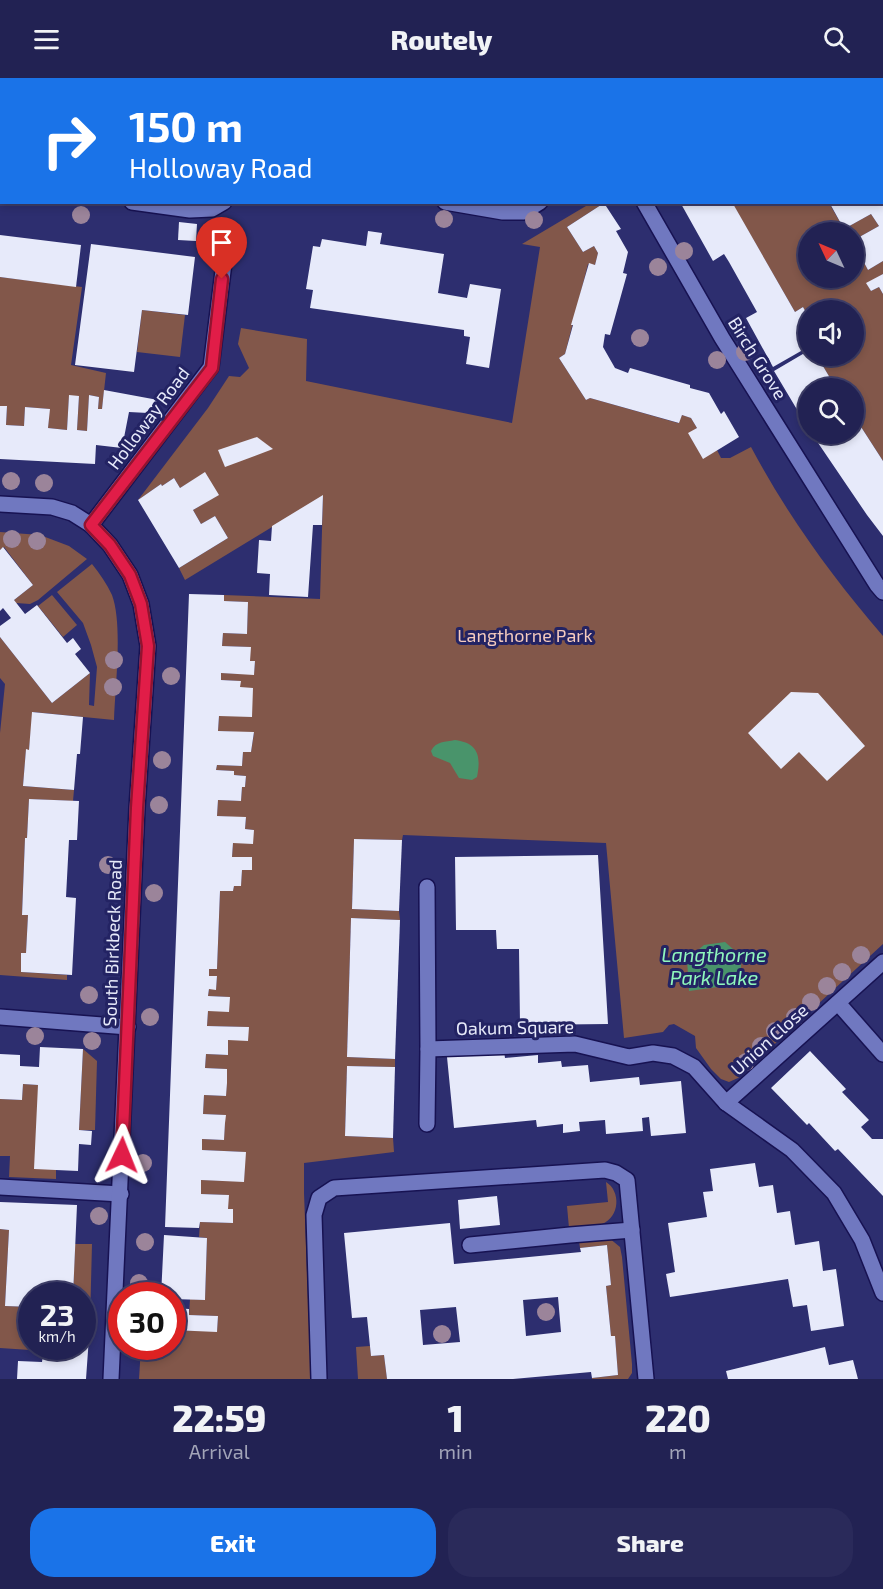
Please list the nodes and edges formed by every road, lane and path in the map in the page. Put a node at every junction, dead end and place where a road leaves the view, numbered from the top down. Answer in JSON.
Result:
{"nodes":[{"id":1,"x":146,"y":204,"type":"edge"},
{"id":2,"x":221,"y":204,"type":"edge"},
{"id":3,"x":457,"y":204,"type":"edge"},
{"id":4,"x":537,"y":204,"type":"edge"},
{"id":5,"x":645,"y":204,"type":"edge"},
{"id":6,"x":225,"y":255,"type":"dead end"},
{"id":7,"x":0,"y":504,"type":"edge"},
{"id":8,"x":91,"y":525,"type":"junction"},
{"id":9,"x":883,"y":592,"type":"edge"},
{"id":10,"x":427,"y":887,"type":"dead end"},
{"id":11,"x":883,"y":962,"type":"edge"},
{"id":12,"x":838,"y":1003,"type":"junction"},
{"id":13,"x":0,"y":1017,"type":"edge"},
{"id":14,"x":128,"y":1027,"type":"junction"},
{"id":15,"x":428,"y":1049,"type":"junction"},
{"id":16,"x":883,"y":1054,"type":"edge"},
{"id":17,"x":673,"y":1056,"type":"joint"},
{"id":18,"x":726,"y":1103,"type":"junction"},
{"id":19,"x":427,"y":1124,"type":"dead end"},
{"id":20,"x":0,"y":1186,"type":"edge"},
{"id":21,"x":121,"y":1194,"type":"junction"},
{"id":22,"x":632,"y":1230,"type":"junction"},
{"id":23,"x":470,"y":1245,"type":"dead end"},
{"id":24,"x":883,"y":1293,"type":"edge"},
{"id":25,"x":111,"y":1379,"type":"edge"},
{"id":26,"x":319,"y":1379,"type":"edge"},
{"id":27,"x":646,"y":1379,"type":"edge"}],
"edges":[{"from":1,"to":2,"type":"street"},
{"from":3,"to":4,"type":"street"},
{"from":5,"to":9,"type":"street","name":"Birch Grove"},
{"from":6,"to":8,"type":"street","name":"Holloway Road"},
{"from":7,"to":8,"type":"street","name":"South Birkbeck Road"},
{"from":8,"to":14,"type":"street","name":"South Birkbeck Road"},
{"from":10,"to":15,"type":"street"},
{"from":11,"to":12,"type":"street","name":"Union Close"},
{"from":12,"to":16,"type":"street"},
{"from":12,"to":18,"type":"street","name":"Union Close"},
{"from":13,"to":14,"type":"street"},
{"from":14,"to":21,"type":"street","name":"South Birkbeck Road"},
{"from":15,"to":17,"type":"street","name":"Oakum Square"},
{"from":15,"to":19,"type":"street"},
{"from":17,"to":18,"type":"street","name":"Union Close"},
{"from":18,"to":24,"type":"street","name":"Union Close"},
{"from":20,"to":21,"type":"street"},
{"from":21,"to":25,"type":"street","name":"South Birkbeck Road"},
{"from":22,"to":23,"type":"street"},
{"from":22,"to":26,"type":"street"},
{"from":22,"to":27,"type":"street"}]}
